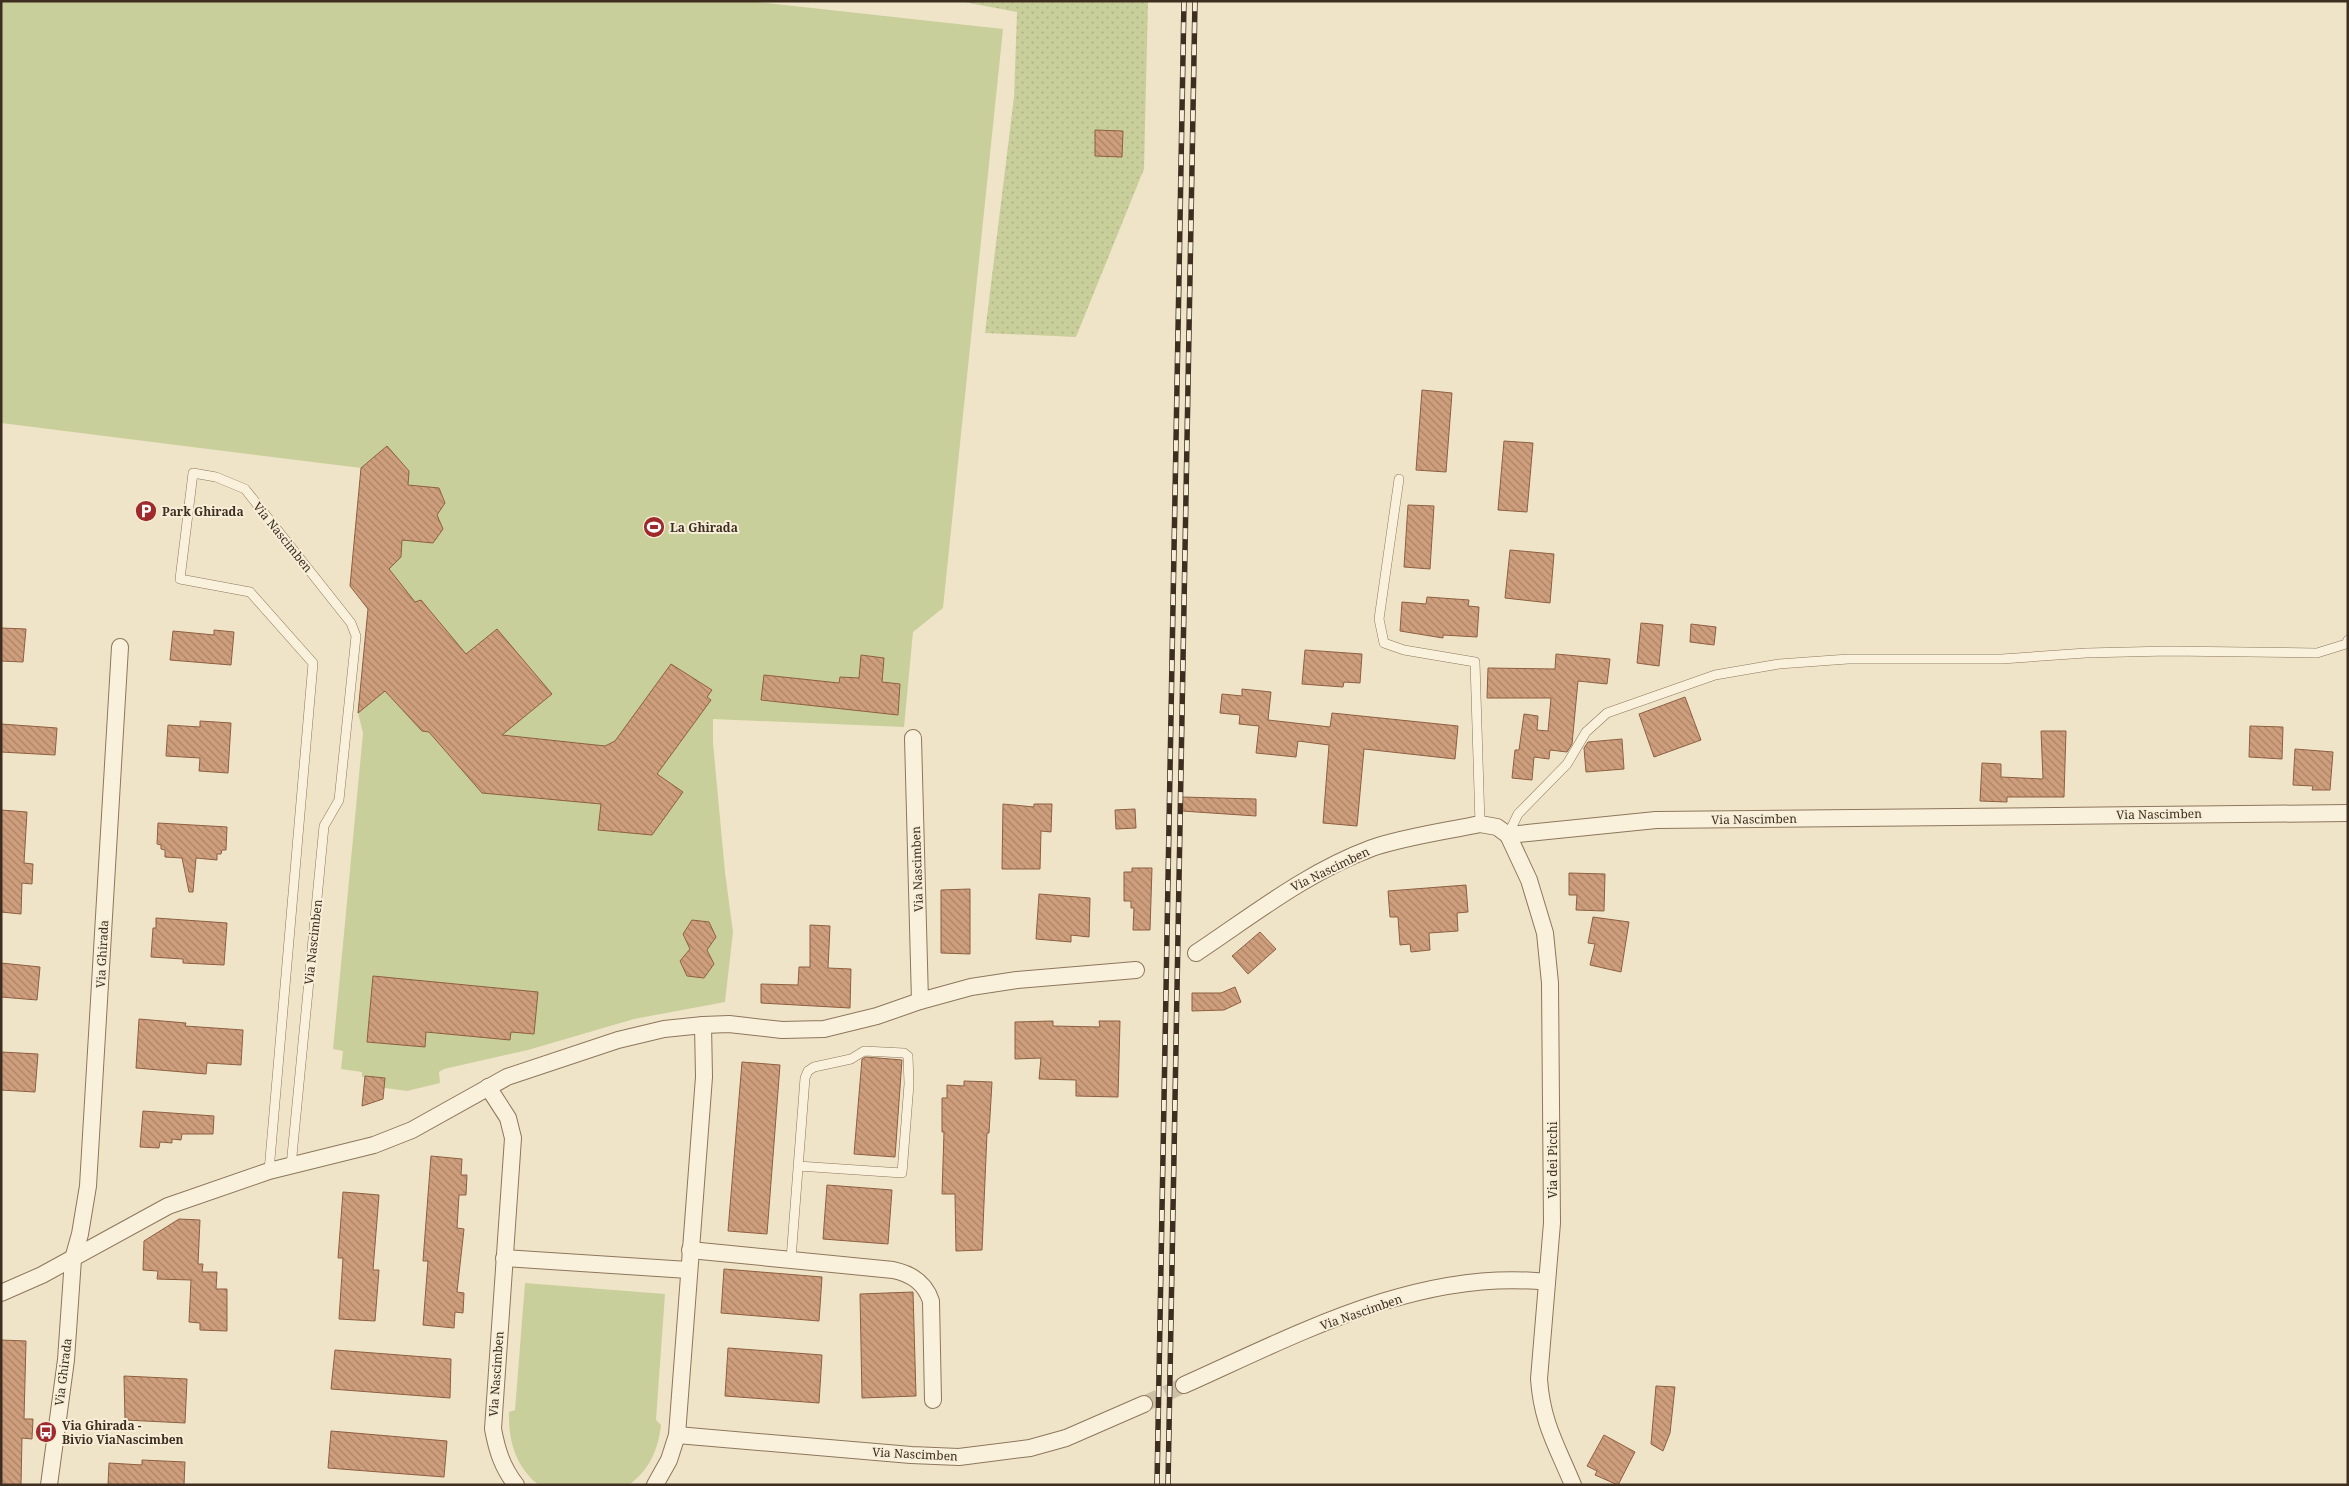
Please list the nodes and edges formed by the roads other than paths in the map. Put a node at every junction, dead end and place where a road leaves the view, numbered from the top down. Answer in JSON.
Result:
{"nodes":[{"id":1,"x":1399,"y":479,"type":"dead end"},
{"id":2,"x":2348,"y":640,"type":"edge"},
{"id":3,"x":120,"y":647,"type":"dead end"},
{"id":4,"x":913,"y":738,"type":"dead end"},
{"id":5,"x":2348,"y":812,"type":"edge"},
{"id":6,"x":1480,"y":824,"type":"junction"},
{"id":7,"x":1508,"y":834,"type":"junction"},
{"id":8,"x":1196,"y":952,"type":"dead end"},
{"id":9,"x":1136,"y":970,"type":"dead end"},
{"id":10,"x":920,"y":1001,"type":"junction"},
{"id":11,"x":703,"y":1025,"type":"junction"},
{"id":12,"x":488,"y":1087,"type":"junction"},
{"id":13,"x":291,"y":1166,"type":"junction"},
{"id":14,"x":798,"y":1166,"type":"junction"},
{"id":15,"x":269,"y":1171,"type":"junction"},
{"id":16,"x":690,"y":1250,"type":"junction"},
{"id":17,"x":504,"y":1258,"type":"junction"},
{"id":18,"x":73,"y":1259,"type":"junction"},
{"id":19,"x":791,"y":1259,"type":"junction"},
{"id":20,"x":688,"y":1270,"type":"junction"},
{"id":21,"x":1548,"y":1282,"type":"junction"},
{"id":22,"x":1,"y":1293,"type":"edge"},
{"id":23,"x":1184,"y":1385,"type":"tunnel mouth"},
{"id":24,"x":933,"y":1400,"type":"dead end"},
{"id":25,"x":1144,"y":1404,"type":"tunnel mouth"},
{"id":26,"x":677,"y":1436,"type":"junction"},
{"id":27,"x":49,"y":1485,"type":"edge"},
{"id":28,"x":516,"y":1485,"type":"edge"},
{"id":29,"x":656,"y":1485,"type":"edge"},
{"id":30,"x":1573,"y":1485,"type":"edge"}],
"edges":[{"from":1,"to":6,"type":"lane"},
{"from":2,"to":7,"type":"lane"},
{"from":3,"to":18,"type":"street","name":"Via Ghirada"},
{"from":4,"to":10,"type":"street","name":"Via Nascimben"},
{"from":5,"to":7,"type":"street","name":"Via Nascimben"},
{"from":6,"to":7,"type":"street","name":"Via Nascimben"},
{"from":6,"to":8,"type":"street","name":"Via Nascimben"},
{"from":7,"to":21,"type":"street","name":"Via dei Picchi"},
{"from":9,"to":10,"type":"street"},
{"from":10,"to":11,"type":"street"},
{"from":11,"to":12,"type":"street"},
{"from":11,"to":16,"type":"street"},
{"from":12,"to":13,"type":"street"},
{"from":12,"to":17,"type":"street","name":"Via Nascimben"},
{"from":13,"to":15,"type":"street"},
{"from":13,"to":15,"type":"lane","name":"Via Nascimben"},
{"from":14,"to":14,"type":"lane"},
{"from":14,"to":19,"type":"lane"},
{"from":15,"to":18,"type":"street"},
{"from":16,"to":19,"type":"street"},
{"from":16,"to":20,"type":"street"},
{"from":17,"to":20,"type":"street"},
{"from":17,"to":28,"type":"street","name":"Via Nascimben"},
{"from":18,"to":22,"type":"street"},
{"from":18,"to":27,"type":"street","name":"Via Ghirada"},
{"from":19,"to":24,"type":"street"},
{"from":20,"to":26,"type":"street"},
{"from":21,"to":23,"type":"street","name":"Via Nascimben"},
{"from":21,"to":30,"type":"street","name":"Via dei Picchi"},
{"from":25,"to":26,"type":"street","name":"Via Nascimben"},
{"from":26,"to":29,"type":"street"}]}
